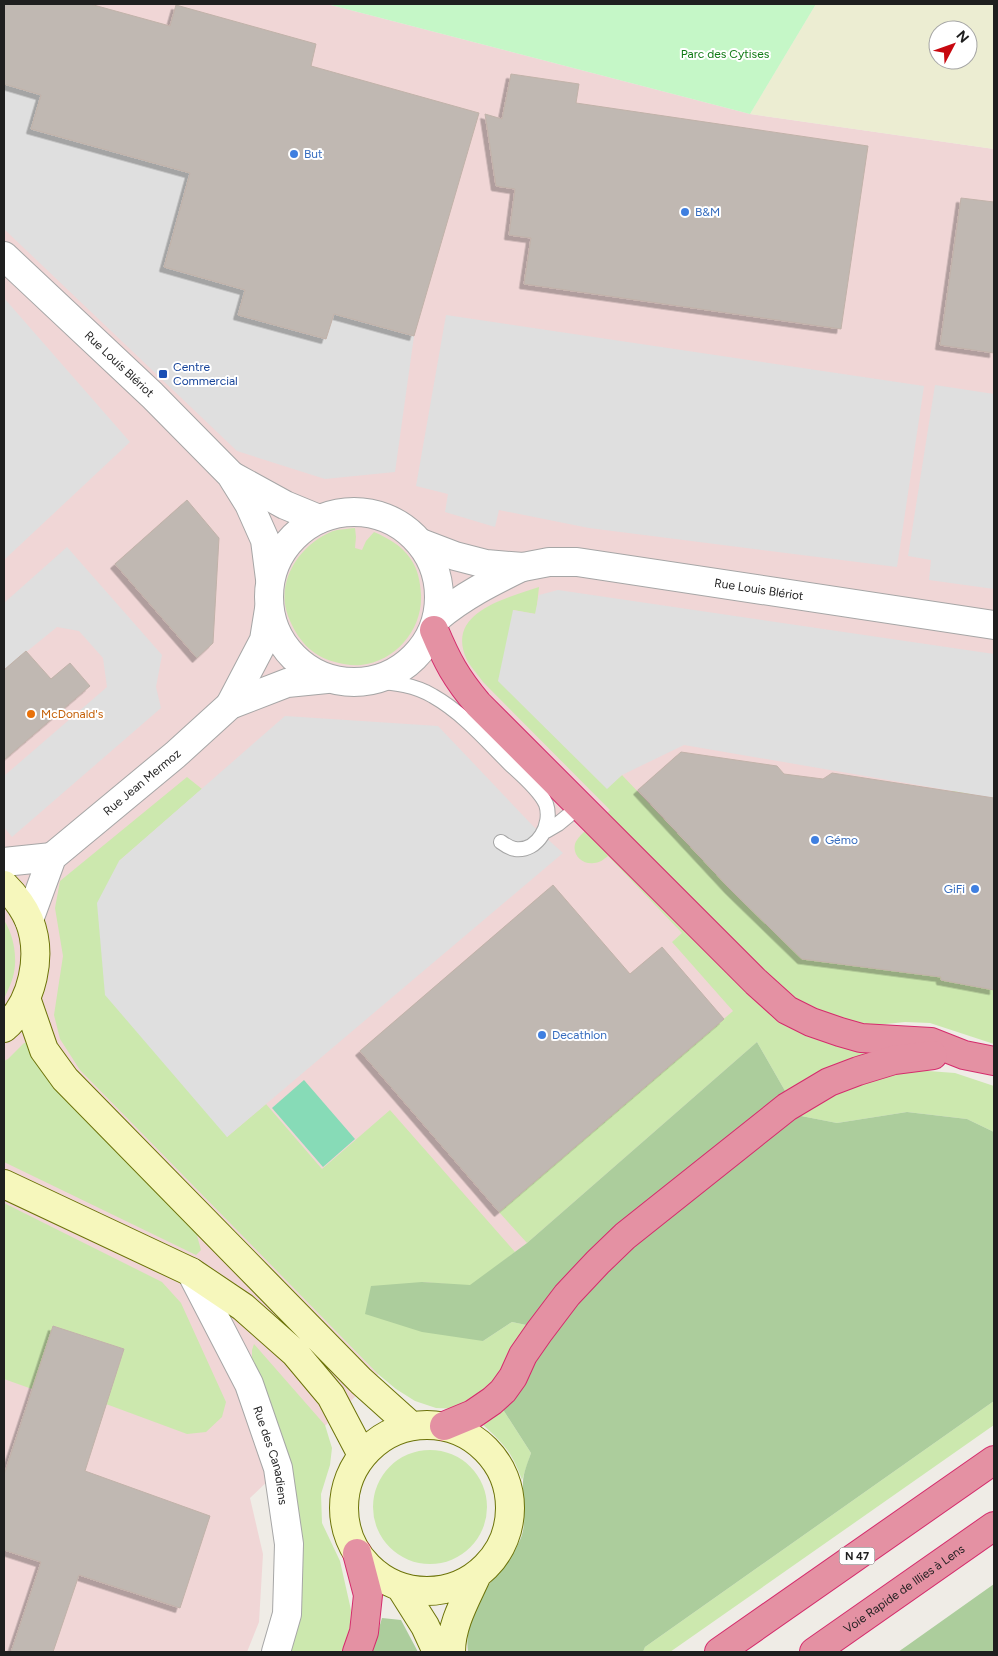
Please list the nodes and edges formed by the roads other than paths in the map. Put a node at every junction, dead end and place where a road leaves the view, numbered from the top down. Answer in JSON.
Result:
{"nodes":[{"id":1,"x":4,"y":256,"type":"edge"},
{"id":2,"x":231,"y":475,"type":"junction"},
{"id":3,"x":318,"y":519,"type":"junction"},
{"id":4,"x":421,"y":543,"type":"junction"},
{"id":5,"x":523,"y":567,"type":"junction"},
{"id":6,"x":270,"y":592,"type":"junction"},
{"id":7,"x":436,"y":624,"type":"junction"},
{"id":8,"x":994,"y":625,"type":"edge"},
{"id":9,"x":327,"y":679,"type":"junction"},
{"id":10,"x":374,"y":680,"type":"junction"},
{"id":11,"x":230,"y":705,"type":"junction"},
{"id":12,"x":580,"y":806,"type":"junction"},
{"id":13,"x":546,"y":831,"type":"junction"},
{"id":14,"x":501,"y":842,"type":"dead end"},
{"id":15,"x":52,"y":857,"type":"junction"},
{"id":16,"x":4,"y":862,"type":"edge"},
{"id":17,"x":4,"y":885,"type":"edge"},
{"id":18,"x":29,"y":920,"type":"junction"},
{"id":19,"x":26,"y":998,"type":"junction"},
{"id":20,"x":4,"y":1028,"type":"edge"},
{"id":21,"x":964,"y":1055,"type":"junction"},
{"id":22,"x":994,"y":1061,"type":"edge"},
{"id":23,"x":4,"y":1184,"type":"edge"},
{"id":24,"x":191,"y":1272,"type":"junction"},
{"id":25,"x":410,"y":1425,"type":"junction"},
{"id":26,"x":444,"y":1426,"type":"junction"},
{"id":27,"x":362,"y":1455,"type":"junction"},
{"id":28,"x":994,"y":1460,"type":"edge"},
{"id":29,"x":994,"y":1526,"type":"edge"},
{"id":30,"x":357,"y":1553,"type":"junction"},
{"id":31,"x":476,"y":1576,"type":"junction"},
{"id":32,"x":401,"y":1588,"type":"junction"},
{"id":33,"x":276,"y":1652,"type":"edge"},
{"id":34,"x":357,"y":1652,"type":"edge"},
{"id":35,"x":437,"y":1652,"type":"edge"},
{"id":36,"x":451,"y":1652,"type":"edge"},
{"id":37,"x":719,"y":1652,"type":"edge"},
{"id":38,"x":814,"y":1652,"type":"edge"}],
"edges":[{"from":1,"to":2,"type":"street","name":"Rue Louis Blériot"},
{"from":2,"to":3,"type":"street","name":"Rue Louis Blériot"},
{"from":2,"to":6,"type":"street","name":"Rue Louis Blériot"},
{"from":3,"to":4,"type":"street"},
{"from":3,"to":6,"type":"street"},
{"from":4,"to":5,"type":"street","name":"Rue Louis Blériot"},
{"from":4,"to":7,"type":"street"},
{"from":5,"to":7,"type":"street","name":"Rue Louis Blériot"},
{"from":5,"to":8,"type":"street","name":"Rue Louis Blériot"},
{"from":6,"to":9,"type":"street"},
{"from":6,"to":11,"type":"street","name":"Rue Jean Mermoz"},
{"from":7,"to":10,"type":"street"},
{"from":7,"to":12,"type":"highway"},
{"from":9,"to":10,"type":"street"},
{"from":9,"to":11,"type":"street","name":"Rue Jean Mermoz"},
{"from":10,"to":13,"type":"lane"},
{"from":11,"to":15,"type":"street","name":"Rue Jean Mermoz"},
{"from":12,"to":13,"type":"lane"},
{"from":12,"to":21,"type":"highway"},
{"from":13,"to":14,"type":"lane"},
{"from":15,"to":16,"type":"street"},
{"from":15,"to":18,"type":"street"},
{"from":17,"to":18,"type":"street"},
{"from":18,"to":19,"type":"street"},
{"from":19,"to":20,"type":"street"},
{"from":19,"to":25,"type":"street"},
{"from":21,"to":22,"type":"highway"},
{"from":21,"to":26,"type":"highway"},
{"from":23,"to":24,"type":"street"},
{"from":24,"to":27,"type":"street"},
{"from":24,"to":33,"type":"street","name":"Rue des Canadiens"},
{"from":25,"to":26,"type":"street"},
{"from":25,"to":27,"type":"street"},
{"from":26,"to":31,"type":"street"},
{"from":27,"to":30,"type":"street"},
{"from":28,"to":37,"type":"highway","number":"N 47"},
{"from":29,"to":38,"type":"highway","name":"Voie Rapide de Illies à Lens"},
{"from":30,"to":32,"type":"street"},
{"from":30,"to":34,"type":"highway"},
{"from":31,"to":32,"type":"street"},
{"from":31,"to":36,"type":"street"},
{"from":32,"to":35,"type":"street"}]}
